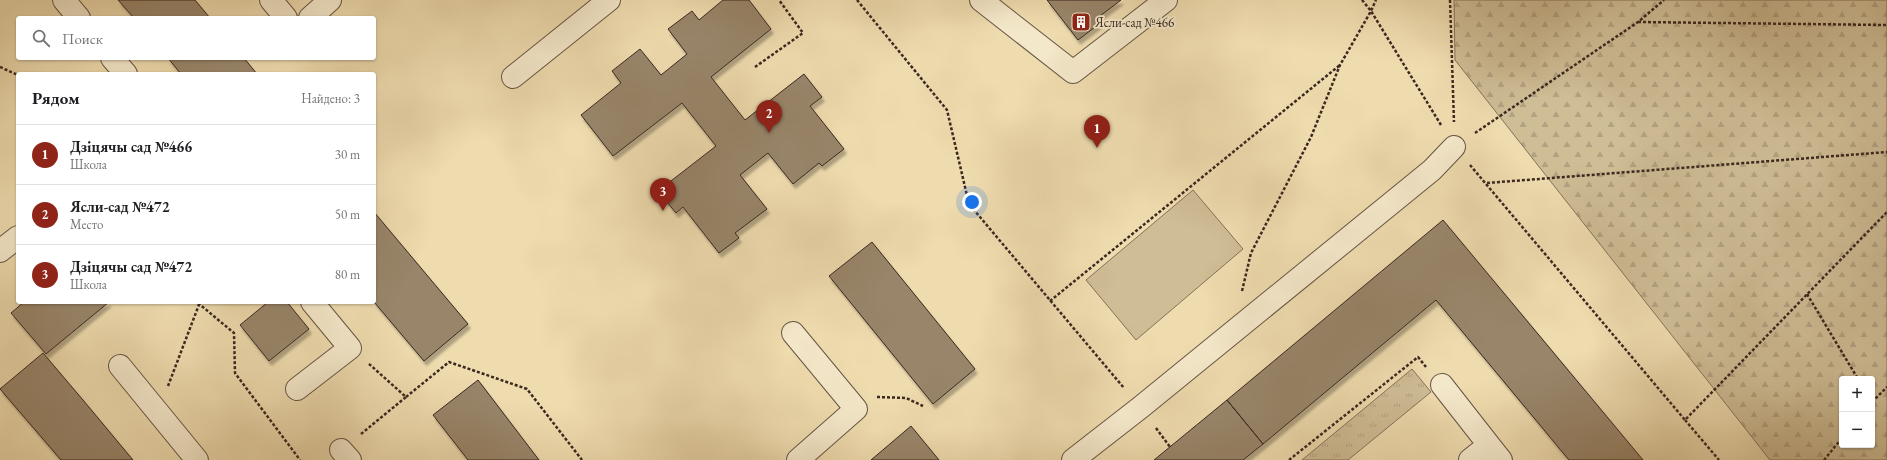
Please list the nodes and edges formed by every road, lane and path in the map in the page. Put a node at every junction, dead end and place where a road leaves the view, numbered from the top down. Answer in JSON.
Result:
{"nodes":[{"id":1,"x":64,"y":0,"type":"edge"},
{"id":2,"x":271,"y":0,"type":"edge"},
{"id":3,"x":330,"y":0,"type":"edge"},
{"id":4,"x":609,"y":0,"type":"edge"},
{"id":5,"x":780,"y":0,"type":"edge"},
{"id":6,"x":857,"y":0,"type":"edge"},
{"id":7,"x":981,"y":0,"type":"edge"},
{"id":8,"x":1166,"y":0,"type":"edge"},
{"id":9,"x":1362,"y":0,"type":"edge"},
{"id":10,"x":1376,"y":0,"type":"edge"},
{"id":11,"x":1450,"y":0,"type":"edge"},
{"id":12,"x":1664,"y":0,"type":"edge"},
{"id":13,"x":1371,"y":12,"type":"junction"},
{"id":14,"x":77,"y":16,"type":"edge"},
{"id":15,"x":284,"y":16,"type":"edge"},
{"id":16,"x":312,"y":16,"type":"edge"},
{"id":17,"x":1638,"y":22,"type":"junction"},
{"id":18,"x":1887,"y":25,"type":"edge"},
{"id":19,"x":114,"y":60,"type":"edge"},
{"id":20,"x":1340,"y":65,"type":"junction"},
{"id":21,"x":0,"y":67,"type":"edge"},
{"id":22,"x":755,"y":67,"type":"dead end"},
{"id":23,"x":124,"y":72,"type":"edge"},
{"id":24,"x":16,"y":74,"type":"edge"},
{"id":25,"x":513,"y":77,"type":"dead end"},
{"id":26,"x":1454,"y":147,"type":"junction"},
{"id":27,"x":1887,"y":152,"type":"edge"},
{"id":28,"x":1487,"y":183,"type":"junction"},
{"id":29,"x":1887,"y":212,"type":"edge"},
{"id":30,"x":16,"y":239,"type":"edge"},
{"id":31,"x":0,"y":251,"type":"edge"},
{"id":32,"x":1808,"y":294,"type":"junction"},
{"id":33,"x":1050,"y":300,"type":"junction"},
{"id":34,"x":199,"y":304,"type":"edge"},
{"id":35,"x":200,"y":304,"type":"edge"},
{"id":36,"x":314,"y":304,"type":"edge"},
{"id":37,"x":793,"y":333,"type":"dead end"},
{"id":38,"x":1232,"y":333,"type":"junction"},
{"id":39,"x":350,"y":348,"type":"junction"},
{"id":40,"x":120,"y":366,"type":"dead end"},
{"id":41,"x":1856,"y":376,"type":"edge"},
{"id":42,"x":1442,"y":385,"type":"joint"},
{"id":43,"x":1887,"y":387,"type":"edge"},
{"id":44,"x":297,"y":389,"type":"dead end"},
{"id":45,"x":406,"y":397,"type":"junction"},
{"id":46,"x":1875,"y":399,"type":"edge"},
{"id":47,"x":1141,"y":408,"type":"junction"},
{"id":48,"x":159,"y":413,"type":"junction"},
{"id":49,"x":1685,"y":420,"type":"junction"},
{"id":50,"x":1839,"y":442,"type":"edge"},
{"id":51,"x":1170,"y":447,"type":"dead end"},
{"id":52,"x":1495,"y":452,"type":"edge"},
{"id":53,"x":345,"y":455,"type":"edge"},
{"id":54,"x":197,"y":460,"type":"edge"},
{"id":55,"x":300,"y":460,"type":"edge"},
{"id":56,"x":582,"y":460,"type":"edge"},
{"id":57,"x":798,"y":460,"type":"edge"},
{"id":58,"x":1073,"y":460,"type":"edge"},
{"id":59,"x":1289,"y":460,"type":"edge"},
{"id":60,"x":1470,"y":460,"type":"edge"},
{"id":61,"x":1719,"y":460,"type":"edge"},
{"id":62,"x":1824,"y":460,"type":"edge"}],
"edges":[{"from":1,"to":14,"type":"lane"},
{"from":2,"to":15,"type":"lane"},
{"from":3,"to":16,"type":"lane"},
{"from":4,"to":25,"type":"lane"},
{"from":5,"to":22,"type":"path"},
{"from":6,"to":33,"type":"path"},
{"from":7,"to":8,"type":"lane"},
{"from":9,"to":13,"type":"path"},
{"from":10,"to":13,"type":"path"},
{"from":11,"to":26,"type":"path"},
{"from":12,"to":17,"type":"path"},
{"from":13,"to":20,"type":"path"},
{"from":13,"to":26,"type":"path"},
{"from":17,"to":18,"type":"path"},
{"from":17,"to":26,"type":"path"},
{"from":19,"to":23,"type":"lane"},
{"from":20,"to":33,"type":"path"},
{"from":20,"to":38,"type":"path"},
{"from":21,"to":24,"type":"path"},
{"from":26,"to":28,"type":"path"},
{"from":26,"to":38,"type":"lane"},
{"from":27,"to":28,"type":"path"},
{"from":28,"to":49,"type":"path"},
{"from":29,"to":32,"type":"path"},
{"from":30,"to":31,"type":"lane"},
{"from":32,"to":41,"type":"path"},
{"from":32,"to":49,"type":"path"},
{"from":33,"to":47,"type":"path"},
{"from":34,"to":48,"type":"path"},
{"from":35,"to":55,"type":"path"},
{"from":36,"to":39,"type":"lane"},
{"from":37,"to":57,"type":"lane"},
{"from":38,"to":47,"type":"lane"},
{"from":39,"to":44,"type":"lane"},
{"from":39,"to":45,"type":"path"},
{"from":40,"to":48,"type":"lane"},
{"from":42,"to":52,"type":"lane"},
{"from":42,"to":59,"type":"path"},
{"from":43,"to":46,"type":"path"},
{"from":45,"to":53,"type":"path"},
{"from":45,"to":56,"type":"path"},
{"from":47,"to":51,"type":"path"},
{"from":47,"to":58,"type":"lane"},
{"from":48,"to":54,"type":"lane"},
{"from":49,"to":61,"type":"path"},
{"from":50,"to":62,"type":"path"},
{"from":52,"to":60,"type":"lane"}]}
